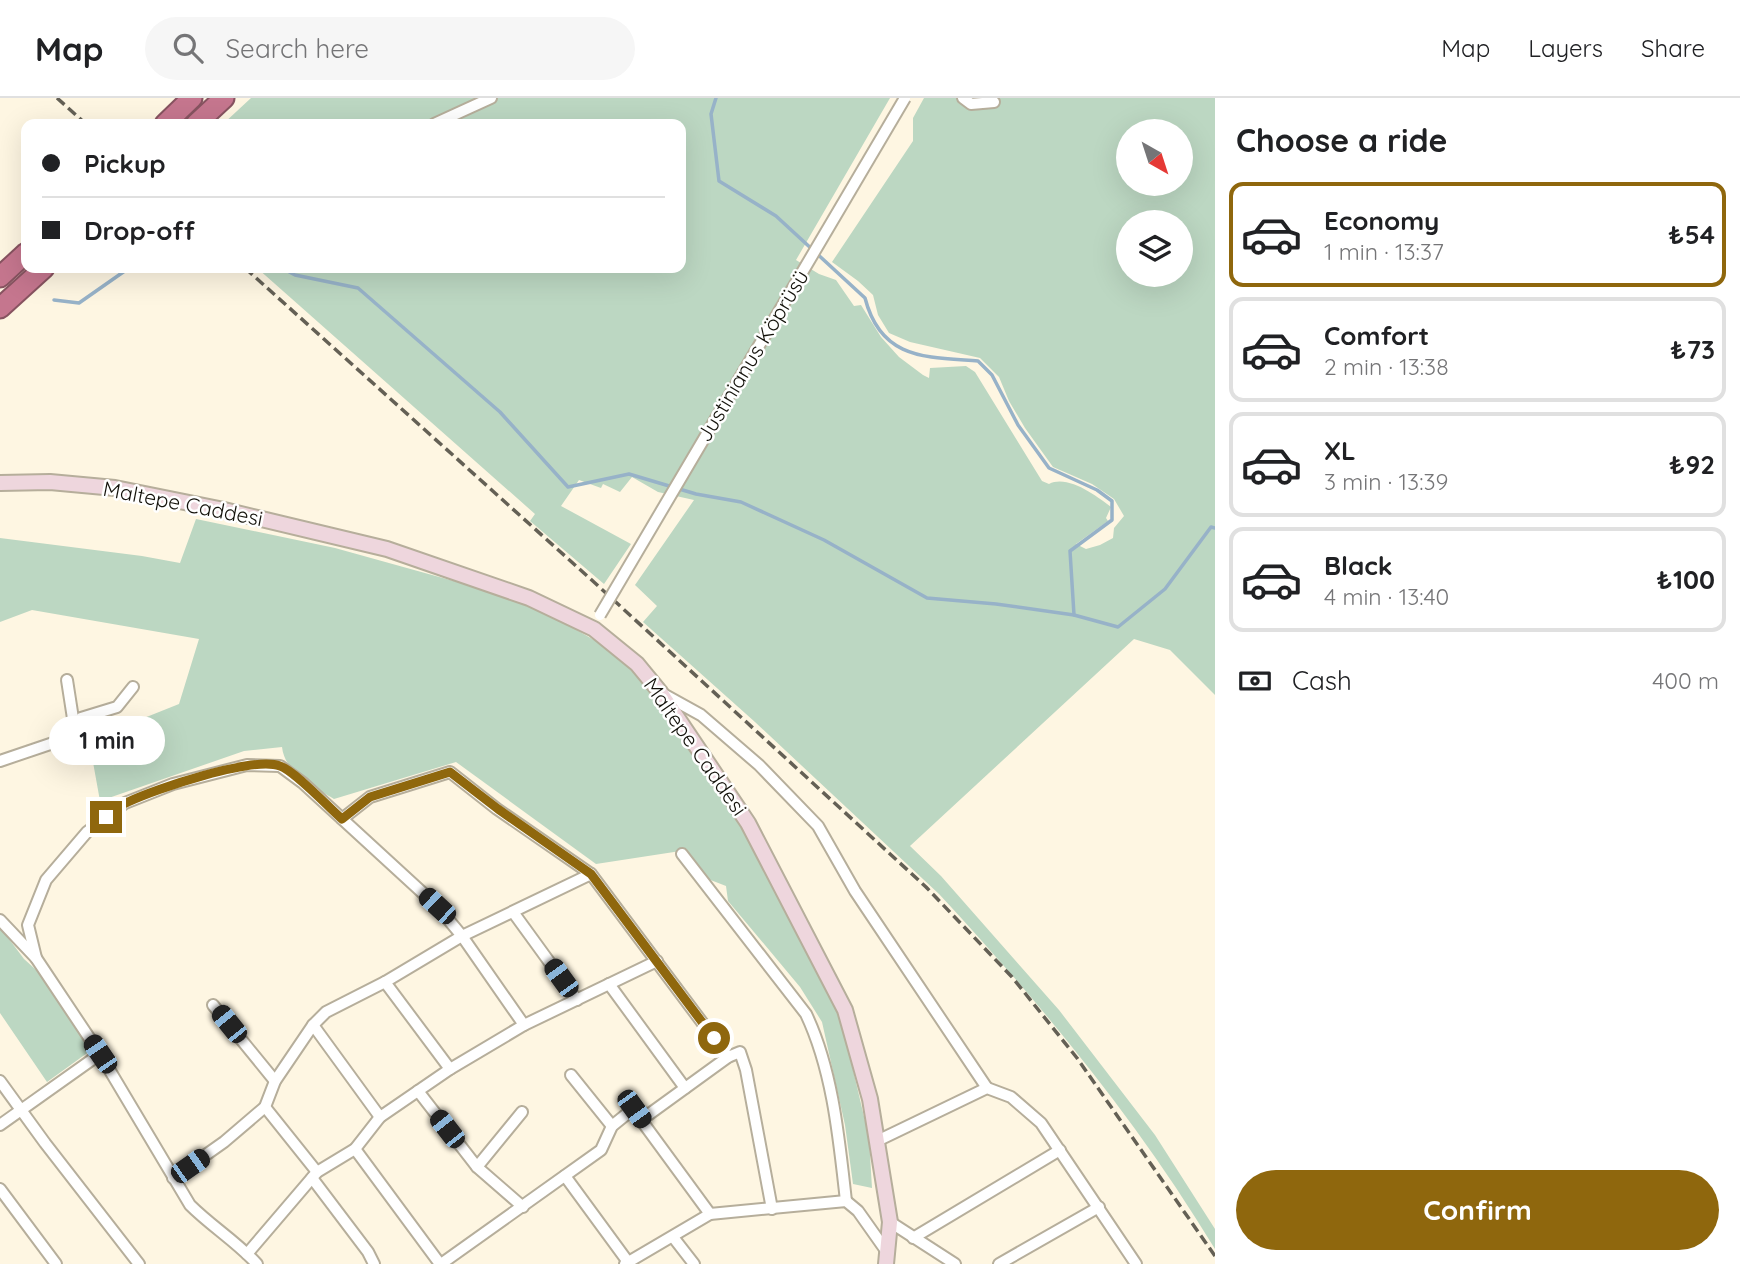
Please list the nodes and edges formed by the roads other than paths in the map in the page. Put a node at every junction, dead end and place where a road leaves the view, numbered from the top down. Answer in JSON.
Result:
{"nodes":[{"id":1,"x":192,"y":98,"type":"edge"},
{"id":2,"x":224,"y":98,"type":"edge"},
{"id":3,"x":491,"y":98,"type":"edge"},
{"id":4,"x":905,"y":98,"type":"edge"},
{"id":5,"x":964,"y":98,"type":"edge"},
{"id":6,"x":993,"y":103,"type":"dead end"},
{"id":7,"x":169,"y":119,"type":"edge"},
{"id":8,"x":201,"y":119,"type":"edge"},
{"id":9,"x":445,"y":119,"type":"edge"},
{"id":10,"x":21,"y":257,"type":"edge"},
{"id":11,"x":38,"y":273,"type":"edge"},
{"id":12,"x":0,"y":276,"type":"edge"},
{"id":13,"x":0,"y":308,"type":"edge"},
{"id":14,"x":0,"y":483,"type":"edge"},
{"id":15,"x":597,"y":622,"type":"junction"},
{"id":16,"x":66,"y":680,"type":"dead end"},
{"id":17,"x":133,"y":687,"type":"dead end"},
{"id":18,"x":660,"y":692,"type":"junction"},
{"id":19,"x":74,"y":725,"type":"junction"},
{"id":20,"x":0,"y":761,"type":"edge"},
{"id":21,"x":342,"y":819,"type":"junction"},
{"id":22,"x":682,"y":855,"type":"dead end"},
{"id":23,"x":591,"y":874,"type":"junction"},
{"id":24,"x":513,"y":912,"type":"junction"},
{"id":25,"x":0,"y":920,"type":"edge"},
{"id":26,"x":462,"y":936,"type":"junction"},
{"id":27,"x":36,"y":958,"type":"junction"},
{"id":28,"x":657,"y":961,"type":"junction"},
{"id":29,"x":384,"y":982,"type":"junction"},
{"id":30,"x":609,"y":984,"type":"junction"},
{"id":31,"x":577,"y":1000,"type":"junction"},
{"id":32,"x":214,"y":1005,"type":"dead end"},
{"id":33,"x":524,"y":1025,"type":"junction"},
{"id":34,"x":313,"y":1026,"type":"junction"},
{"id":35,"x":100,"y":1054,"type":"junction"},
{"id":36,"x":728,"y":1057,"type":"junction"},
{"id":37,"x":450,"y":1069,"type":"junction"},
{"id":38,"x":571,"y":1075,"type":"dead end"},
{"id":39,"x":0,"y":1081,"type":"edge"},
{"id":40,"x":275,"y":1081,"type":"junction"},
{"id":41,"x":685,"y":1088,"type":"junction"},
{"id":42,"x":987,"y":1088,"type":"junction"},
{"id":43,"x":418,"y":1091,"type":"junction"},
{"id":44,"x":265,"y":1107,"type":"junction"},
{"id":45,"x":634,"y":1109,"type":"junction"},
{"id":46,"x":21,"y":1111,"type":"junction"},
{"id":47,"x":522,"y":1112,"type":"dead end"},
{"id":48,"x":380,"y":1117,"type":"junction"},
{"id":49,"x":0,"y":1125,"type":"edge"},
{"id":50,"x":612,"y":1126,"type":"junction"},
{"id":51,"x":877,"y":1141,"type":"junction"},
{"id":52,"x":355,"y":1149,"type":"junction"},
{"id":53,"x":1060,"y":1150,"type":"junction"},
{"id":54,"x":477,"y":1167,"type":"junction"},
{"id":55,"x":315,"y":1175,"type":"junction"},
{"id":56,"x":565,"y":1176,"type":"junction"},
{"id":57,"x":173,"y":1178,"type":"junction"},
{"id":58,"x":0,"y":1189,"type":"edge"},
{"id":59,"x":846,"y":1200,"type":"junction"},
{"id":60,"x":523,"y":1207,"type":"junction"},
{"id":61,"x":1099,"y":1207,"type":"junction"},
{"id":62,"x":772,"y":1209,"type":"junction"},
{"id":63,"x":710,"y":1214,"type":"junction"},
{"id":64,"x":890,"y":1222,"type":"junction"},
{"id":65,"x":673,"y":1237,"type":"junction"},
{"id":66,"x":914,"y":1238,"type":"junction"},
{"id":67,"x":247,"y":1254,"type":"junction"},
{"id":68,"x":886,"y":1258,"type":"edge"},
{"id":69,"x":626,"y":1263,"type":"edge"},
{"id":70,"x":56,"y":1264,"type":"edge"},
{"id":71,"x":139,"y":1264,"type":"edge"},
{"id":72,"x":257,"y":1264,"type":"edge"},
{"id":73,"x":374,"y":1264,"type":"edge"},
{"id":74,"x":440,"y":1264,"type":"edge"},
{"id":75,"x":694,"y":1264,"type":"edge"},
{"id":76,"x":955,"y":1264,"type":"edge"},
{"id":77,"x":999,"y":1264,"type":"edge"},
{"id":78,"x":1136,"y":1264,"type":"edge"}],
"edges":[{"from":1,"to":7,"type":"highway"},
{"from":2,"to":8,"type":"highway"},
{"from":3,"to":9,"type":"street"},
{"from":4,"to":15,"type":"street","name":"Justinianus Köprüsü","bridge":true},
{"from":5,"to":6,"type":"street"},
{"from":10,"to":12,"type":"highway"},
{"from":11,"to":13,"type":"highway"},
{"from":14,"to":15,"type":"street","name":"Maltepe Caddesi"},
{"from":15,"to":18,"type":"street","name":"Maltepe Caddesi"},
{"from":16,"to":19,"type":"street"},
{"from":17,"to":19,"type":"street"},
{"from":18,"to":42,"type":"street"},
{"from":18,"to":51,"type":"street","name":"Maltepe Caddesi"},
{"from":19,"to":20,"type":"street"},
{"from":21,"to":23,"type":"street"},
{"from":21,"to":26,"type":"street"},
{"from":21,"to":27,"type":"street"},
{"from":22,"to":59,"type":"street"},
{"from":23,"to":24,"type":"street"},
{"from":23,"to":28,"type":"street"},
{"from":24,"to":26,"type":"street"},
{"from":24,"to":31,"type":"street"},
{"from":25,"to":27,"type":"street"},
{"from":26,"to":29,"type":"street"},
{"from":26,"to":33,"type":"street"},
{"from":27,"to":35,"type":"street"},
{"from":28,"to":30,"type":"street"},
{"from":28,"to":36,"type":"street"},
{"from":29,"to":34,"type":"street"},
{"from":29,"to":37,"type":"street"},
{"from":30,"to":31,"type":"street"},
{"from":30,"to":41,"type":"street"},
{"from":31,"to":33,"type":"street"},
{"from":32,"to":40,"type":"street"},
{"from":33,"to":37,"type":"street"},
{"from":34,"to":40,"type":"street"},
{"from":34,"to":48,"type":"street"},
{"from":35,"to":46,"type":"street"},
{"from":35,"to":57,"type":"street"},
{"from":36,"to":41,"type":"street"},
{"from":36,"to":62,"type":"street"},
{"from":37,"to":43,"type":"street"},
{"from":38,"to":50,"type":"street"},
{"from":39,"to":46,"type":"street"},
{"from":40,"to":44,"type":"street"},
{"from":41,"to":45,"type":"street"},
{"from":42,"to":51,"type":"street"},
{"from":42,"to":53,"type":"street"},
{"from":43,"to":48,"type":"street"},
{"from":43,"to":54,"type":"street"},
{"from":44,"to":55,"type":"street"},
{"from":44,"to":57,"type":"street"},
{"from":45,"to":50,"type":"street"},
{"from":45,"to":63,"type":"street"},
{"from":46,"to":49,"type":"street"},
{"from":46,"to":71,"type":"street"},
{"from":47,"to":54,"type":"street"},
{"from":48,"to":52,"type":"street"},
{"from":50,"to":56,"type":"street"},
{"from":51,"to":64,"type":"street","name":"Maltepe Caddesi"},
{"from":52,"to":55,"type":"street"},
{"from":52,"to":74,"type":"street"},
{"from":53,"to":61,"type":"street"},
{"from":53,"to":66,"type":"street"},
{"from":54,"to":60,"type":"street"},
{"from":55,"to":67,"type":"street"},
{"from":55,"to":73,"type":"street"},
{"from":56,"to":60,"type":"street"},
{"from":56,"to":69,"type":"street"},
{"from":57,"to":67,"type":"street"},
{"from":58,"to":70,"type":"street"},
{"from":59,"to":62,"type":"street"},
{"from":59,"to":68,"type":"street"},
{"from":60,"to":74,"type":"street"},
{"from":61,"to":77,"type":"street"},
{"from":61,"to":78,"type":"street"},
{"from":62,"to":63,"type":"street"},
{"from":63,"to":65,"type":"street"},
{"from":64,"to":66,"type":"street"},
{"from":64,"to":68,"type":"street","name":"Maltepe Caddesi"},
{"from":65,"to":69,"type":"street"},
{"from":65,"to":75,"type":"street"},
{"from":66,"to":76,"type":"street"},
{"from":67,"to":72,"type":"street"}]}
